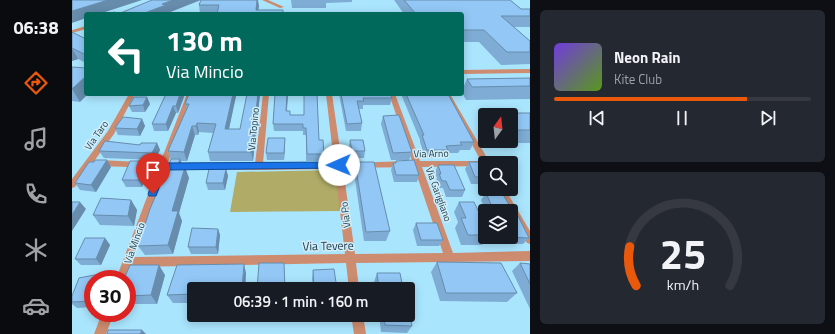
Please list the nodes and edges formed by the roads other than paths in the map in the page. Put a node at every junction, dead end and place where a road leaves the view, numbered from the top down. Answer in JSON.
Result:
{"nodes":[{"id":1,"x":264,"y":0,"type":"edge"},
{"id":2,"x":282,"y":7,"type":"dead end"},
{"id":3,"x":84,"y":28,"type":"edge"},
{"id":4,"x":72,"y":32,"type":"edge"},
{"id":5,"x":530,"y":70,"type":"edge"},
{"id":6,"x":464,"y":72,"type":"edge"},
{"id":7,"x":131,"y":96,"type":"edge"},
{"id":8,"x":189,"y":96,"type":"edge"},
{"id":9,"x":266,"y":96,"type":"edge"},
{"id":10,"x":329,"y":96,"type":"edge"},
{"id":11,"x":393,"y":96,"type":"edge"},
{"id":12,"x":448,"y":96,"type":"edge"},
{"id":13,"x":482,"y":156,"type":"edge"},
{"id":14,"x":88,"y":162,"type":"junction"},
{"id":15,"x":478,"y":163,"type":"edge"},
{"id":16,"x":417,"y":164,"type":"junction"},
{"id":17,"x":339,"y":165,"type":"junction"},
{"id":18,"x":163,"y":166,"type":"junction"},
{"id":19,"x":259,"y":167,"type":"junction"},
{"id":20,"x":72,"y":185,"type":"edge"},
{"id":21,"x":505,"y":196,"type":"edge"},
{"id":22,"x":530,"y":240,"type":"edge"},
{"id":23,"x":530,"y":256,"type":"edge"},
{"id":24,"x":450,"y":257,"type":"junction"},
{"id":25,"x":351,"y":258,"type":"junction"},
{"id":26,"x":127,"y":262,"type":"junction"},
{"id":27,"x":124,"y":270,"type":"edge"},
{"id":28,"x":353,"y":282,"type":"edge"},
{"id":29,"x":105,"y":322,"type":"edge"},
{"id":30,"x":358,"y":322,"type":"edge"},
{"id":31,"x":100,"y":334,"type":"edge"},
{"id":32,"x":360,"y":334,"type":"edge"}],
"edges":[{"from":1,"to":2,"type":"street"},
{"from":3,"to":4,"type":"street"},
{"from":5,"to":6,"type":"street"},
{"from":7,"to":14,"type":"street","name":"Via Taro"},
{"from":8,"to":18,"type":"street","name":"Via Mincio"},
{"from":9,"to":19,"type":"street","name":"Via Topino"},
{"from":10,"to":17,"type":"street","name":"Via Po"},
{"from":11,"to":16,"type":"street","name":"Via Garigliano"},
{"from":12,"to":13,"type":"street"},
{"from":14,"to":18,"type":"street","name":"Via Arno"},
{"from":14,"to":20,"type":"street","name":"Via Taro"},
{"from":15,"to":16,"type":"street","name":"Via Arno"},
{"from":16,"to":17,"type":"street","name":"Via Arno"},
{"from":16,"to":24,"type":"street","name":"Via Garigliano"},
{"from":17,"to":19,"type":"street","name":"Via Arno"},
{"from":17,"to":25,"type":"street","name":"Via Po"},
{"from":18,"to":19,"type":"street","name":"Via Arno"},
{"from":18,"to":26,"type":"street","name":"Via Mincio"},
{"from":21,"to":22,"type":"street"},
{"from":23,"to":24,"type":"street","name":"Via Tevere"},
{"from":24,"to":25,"type":"street","name":"Via Tevere"},
{"from":25,"to":26,"type":"street","name":"Via Tevere"},
{"from":25,"to":28,"type":"street","name":"Via Po"},
{"from":26,"to":27,"type":"street","name":"Via Mincio"},
{"from":29,"to":31,"type":"street"},
{"from":30,"to":32,"type":"street"}]}
